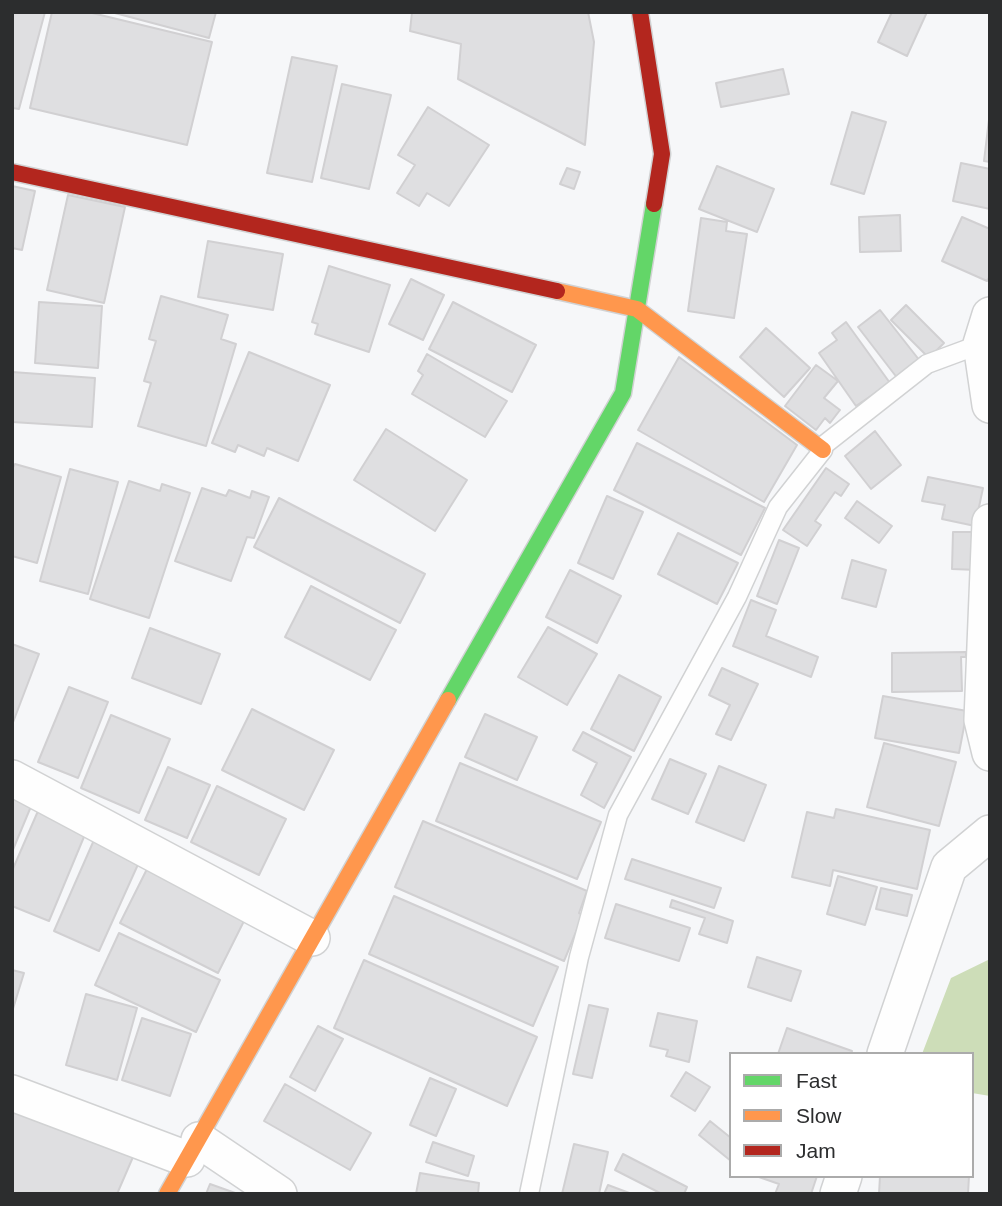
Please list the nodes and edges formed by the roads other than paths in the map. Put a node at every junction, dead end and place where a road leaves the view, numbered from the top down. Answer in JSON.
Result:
{"nodes":[{"id":1,"x":640,"y":12,"type":"edge"},
{"id":2,"x":12,"y":172,"type":"edge"},
{"id":3,"x":637,"y":309,"type":"junction"},
{"id":4,"x":985,"y":329,"type":"edge"},
{"id":5,"x":990,"y":405,"type":"edge"},
{"id":6,"x":822,"y":450,"type":"junction"},
{"id":7,"x":990,"y":523,"type":"edge"},
{"id":8,"x":990,"y":753,"type":"edge"},
{"id":9,"x":12,"y":778,"type":"edge"},
{"id":10,"x":990,"y":832,"type":"edge"},
{"id":11,"x":312,"y":938,"type":"junction"},
{"id":12,"x":886,"y":1052,"type":"edge"},
{"id":13,"x":12,"y":1093,"type":"edge"},
{"id":14,"x":193,"y":1149,"type":"junction"},
{"id":15,"x":167,"y":1194,"type":"edge"},
{"id":16,"x":279,"y":1194,"type":"edge"},
{"id":17,"x":529,"y":1194,"type":"edge"}],
"edges":[{"from":1,"to":3,"type":"street"},
{"from":2,"to":3,"type":"street"},
{"from":3,"to":6,"type":"street"},
{"from":3,"to":11,"type":"street"},
{"from":4,"to":5,"type":"street"},
{"from":4,"to":6,"type":"lane"},
{"from":6,"to":17,"type":"lane"},
{"from":7,"to":8,"type":"street"},
{"from":9,"to":11,"type":"street"},
{"from":10,"to":12,"type":"street"},
{"from":11,"to":14,"type":"street"},
{"from":13,"to":14,"type":"street"},
{"from":14,"to":15,"type":"street"},
{"from":14,"to":16,"type":"street"}]}
